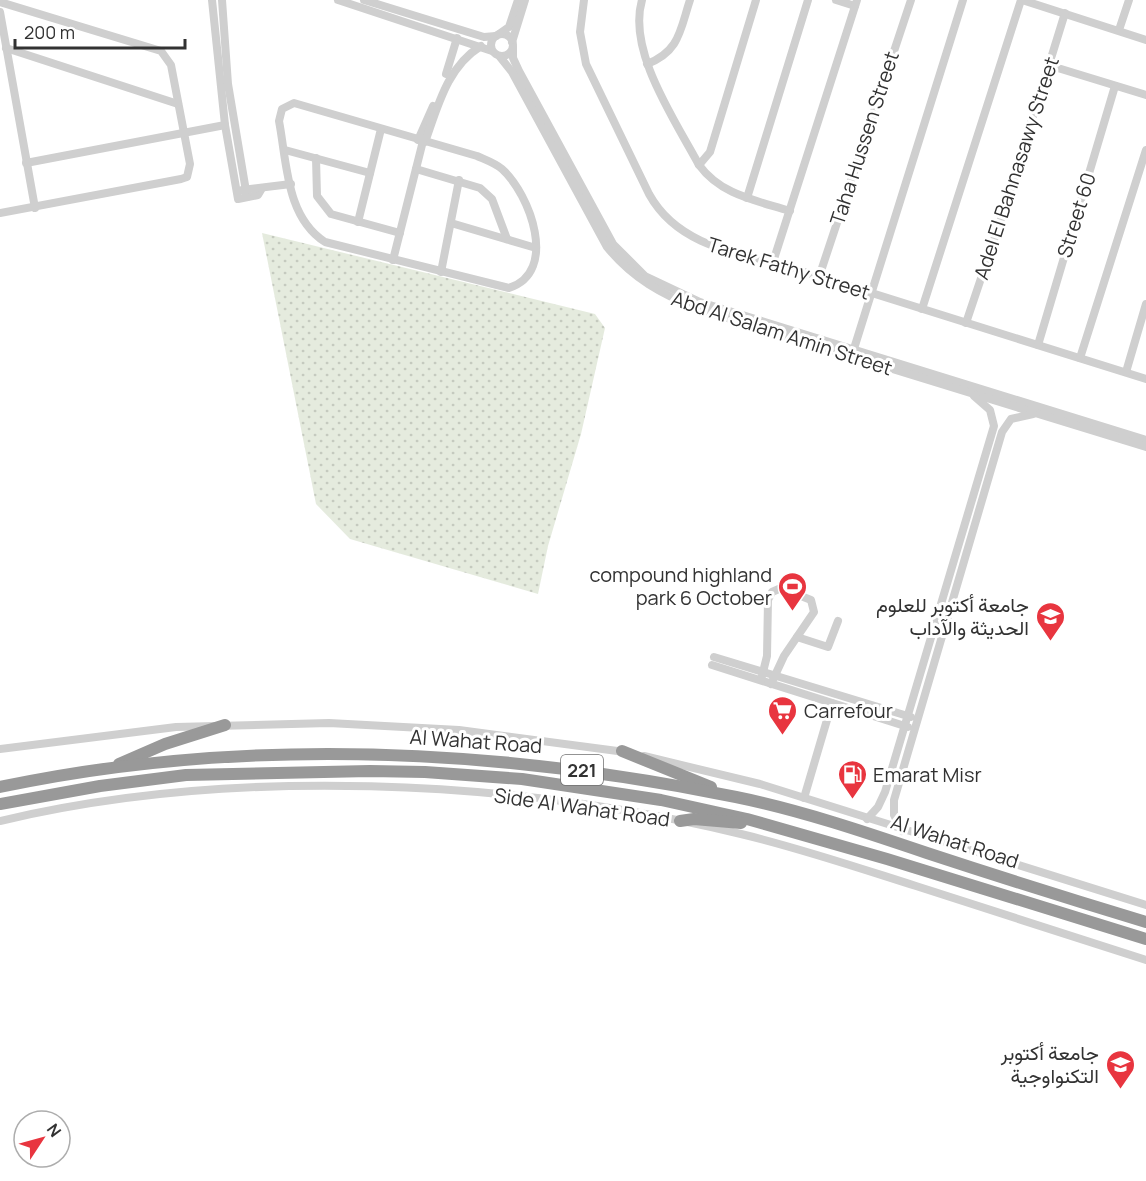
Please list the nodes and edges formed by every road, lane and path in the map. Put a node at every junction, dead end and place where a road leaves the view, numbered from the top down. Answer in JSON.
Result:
{"nodes":[{"id":1,"x":213,"y":0,"type":"edge"},
{"id":2,"x":222,"y":0,"type":"edge"},
{"id":3,"x":338,"y":0,"type":"edge"},
{"id":4,"x":518,"y":0,"type":"edge"},
{"id":5,"x":525,"y":0,"type":"edge"},
{"id":6,"x":584,"y":0,"type":"edge"},
{"id":7,"x":642,"y":0,"type":"edge"},
{"id":8,"x":690,"y":0,"type":"edge"},
{"id":9,"x":756,"y":0,"type":"edge"},
{"id":10,"x":808,"y":0,"type":"edge"},
{"id":11,"x":836,"y":0,"type":"edge"},
{"id":12,"x":911,"y":0,"type":"edge"},
{"id":13,"x":963,"y":0,"type":"edge"},
{"id":14,"x":1022,"y":0,"type":"edge"},
{"id":15,"x":1130,"y":0,"type":"edge"},
{"id":16,"x":0,"y":2,"type":"edge"},
{"id":17,"x":361,"y":2,"type":"edge"},
{"id":18,"x":856,"y":3,"type":"edge"},
{"id":19,"x":374,"y":7,"type":"junction"},
{"id":20,"x":0,"y":12,"type":"edge"},
{"id":21,"x":1065,"y":13,"type":"junction"},
{"id":22,"x":1119,"y":30,"type":"junction"},
{"id":23,"x":498,"y":35,"type":"junction"},
{"id":24,"x":457,"y":38,"type":"junction"},
{"id":25,"x":1146,"y":40,"type":"edge"},
{"id":26,"x":512,"y":44,"type":"junction"},
{"id":27,"x":481,"y":46,"type":"junction"},
{"id":28,"x":6,"y":48,"type":"junction"},
{"id":29,"x":492,"y":51,"type":"junction"},
{"id":30,"x":500,"y":57,"type":"junction"},
{"id":31,"x":647,"y":64,"type":"junction"},
{"id":32,"x":1048,"y":65,"type":"junction"},
{"id":33,"x":444,"y":84,"type":"junction"},
{"id":34,"x":1115,"y":86,"type":"junction"},
{"id":35,"x":1146,"y":95,"type":"edge"},
{"id":36,"x":178,"y":104,"type":"junction"},
{"id":37,"x":225,"y":125,"type":"junction"},
{"id":38,"x":381,"y":129,"type":"junction"},
{"id":39,"x":183,"y":132,"type":"junction"},
{"id":40,"x":422,"y":141,"type":"junction"},
{"id":41,"x":285,"y":150,"type":"junction"},
{"id":42,"x":1146,"y":150,"type":"edge"},
{"id":43,"x":316,"y":158,"type":"junction"},
{"id":44,"x":560,"y":158,"type":"junction"},
{"id":45,"x":26,"y":164,"type":"junction"},
{"id":46,"x":699,"y":165,"type":"junction"},
{"id":47,"x":416,"y":169,"type":"junction"},
{"id":48,"x":370,"y":173,"type":"junction"},
{"id":49,"x":459,"y":180,"type":"junction"},
{"id":50,"x":291,"y":184,"type":"junction"},
{"id":51,"x":243,"y":193,"type":"junction"},
{"id":52,"x":747,"y":198,"type":"junction"},
{"id":53,"x":34,"y":208,"type":"junction"},
{"id":54,"x":790,"y":211,"type":"junction"},
{"id":55,"x":0,"y":213,"type":"edge"},
{"id":56,"x":358,"y":222,"type":"junction"},
{"id":57,"x":450,"y":223,"type":"junction"},
{"id":58,"x":400,"y":233,"type":"junction"},
{"id":59,"x":507,"y":239,"type":"junction"},
{"id":60,"x":536,"y":248,"type":"junction"},
{"id":61,"x":393,"y":260,"type":"junction"},
{"id":62,"x":773,"y":262,"type":"junction"},
{"id":63,"x":441,"y":272,"type":"junction"},
{"id":64,"x":819,"y":277,"type":"junction"},
{"id":65,"x":871,"y":293,"type":"junction"},
{"id":66,"x":1146,"y":304,"type":"edge"},
{"id":67,"x":922,"y":309,"type":"junction"},
{"id":68,"x":966,"y":322,"type":"junction"},
{"id":69,"x":1038,"y":345,"type":"junction"},
{"id":70,"x":852,"y":353,"type":"junction"},
{"id":71,"x":1080,"y":358,"type":"junction"},
{"id":72,"x":1126,"y":372,"type":"junction"},
{"id":73,"x":1146,"y":379,"type":"edge"},
{"id":74,"x":969,"y":392,"type":"junction"},
{"id":75,"x":1038,"y":414,"type":"junction"},
{"id":76,"x":994,"y":420,"type":"junction"},
{"id":77,"x":1006,"y":424,"type":"junction"},
{"id":78,"x":1146,"y":440,"type":"edge"},
{"id":79,"x":1146,"y":447,"type":"edge"},
{"id":80,"x":838,"y":621,"type":"dead end"},
{"id":81,"x":796,"y":637,"type":"junction"},
{"id":82,"x":767,"y":656,"type":"junction"},
{"id":83,"x":782,"y":660,"type":"junction"},
{"id":84,"x":713,"y":661,"type":"dead end"},
{"id":85,"x":762,"y":676,"type":"junction"},
{"id":86,"x":773,"y":680,"type":"junction"},
{"id":87,"x":832,"y":703,"type":"junction"},
{"id":88,"x":908,"y":716,"type":"junction"},
{"id":89,"x":917,"y":719,"type":"junction"},
{"id":90,"x":225,"y":725,"type":"junction"},
{"id":91,"x":905,"y":726,"type":"junction"},
{"id":92,"x":914,"y":729,"type":"junction"},
{"id":93,"x":0,"y":749,"type":"edge"},
{"id":94,"x":622,"y":751,"type":"junction"},
{"id":95,"x":106,"y":769,"type":"junction"},
{"id":96,"x":0,"y":787,"type":"edge"},
{"id":97,"x":738,"y":797,"type":"junction"},
{"id":98,"x":804,"y":798,"type":"junction"},
{"id":99,"x":0,"y":804,"type":"edge"},
{"id":100,"x":747,"y":819,"type":"junction"},
{"id":101,"x":867,"y":819,"type":"junction"},
{"id":102,"x":0,"y":821,"type":"edge"},
{"id":103,"x":680,"y":821,"type":"junction"},
{"id":104,"x":902,"y":831,"type":"junction"},
{"id":105,"x":1016,"y":882,"type":"junction"},
{"id":106,"x":1039,"y":889,"type":"junction"},
{"id":107,"x":1008,"y":897,"type":"junction"},
{"id":108,"x":1035,"y":905,"type":"junction"},
{"id":109,"x":1146,"y":905,"type":"edge"},
{"id":110,"x":1146,"y":922,"type":"edge"},
{"id":111,"x":1146,"y":939,"type":"edge"},
{"id":112,"x":1146,"y":960,"type":"edge"}],
"edges":[{"from":1,"to":37,"type":"street"},
{"from":2,"to":51,"type":"street"},
{"from":3,"to":17,"type":"street"},
{"from":4,"to":23,"type":"street"},
{"from":5,"to":26,"type":"street"},
{"from":6,"to":62,"type":"street","name":"Tarek Fathy Street"},
{"from":7,"to":31,"type":"street"},
{"from":8,"to":31,"type":"street"},
{"from":9,"to":46,"type":"street"},
{"from":10,"to":52,"type":"street"},
{"from":11,"to":18,"type":"street"},
{"from":12,"to":64,"type":"street","name":"Taha Hussen Street"},
{"from":13,"to":65,"type":"street"},
{"from":14,"to":21,"type":"street"},
{"from":14,"to":67,"type":"street"},
{"from":15,"to":22,"type":"street"},
{"from":16,"to":36,"type":"street"},
{"from":17,"to":19,"type":"street"},
{"from":18,"to":54,"type":"street"},
{"from":19,"to":23,"type":"street"},
{"from":19,"to":24,"type":"street"},
{"from":20,"to":28,"type":"street"},
{"from":21,"to":22,"type":"street"},
{"from":21,"to":32,"type":"street","name":"Adel El Bahnasawy Street"},
{"from":22,"to":25,"type":"street"},
{"from":23,"to":26,"type":"street"},
{"from":23,"to":29,"type":"street"},
{"from":24,"to":27,"type":"street"},
{"from":24,"to":33,"type":"street"},
{"from":26,"to":30,"type":"street"},
{"from":26,"to":44,"type":"street","name":"Abd Al Salam Amin Street"},
{"from":27,"to":29,"type":"street"},
{"from":27,"to":33,"type":"street"},
{"from":28,"to":36,"type":"street"},
{"from":28,"to":45,"type":"street"},
{"from":29,"to":30,"type":"street"},
{"from":30,"to":44,"type":"street","name":"Abd Al Salam Amin Street"},
{"from":31,"to":46,"type":"street"},
{"from":32,"to":34,"type":"street"},
{"from":32,"to":68,"type":"street","name":"Adel El Bahnasawy Street"},
{"from":33,"to":40,"type":"street"},
{"from":34,"to":35,"type":"street"},
{"from":34,"to":69,"type":"street","name":"Street 60"},
{"from":36,"to":39,"type":"street"},
{"from":37,"to":39,"type":"street"},
{"from":37,"to":51,"type":"street"},
{"from":38,"to":40,"type":"street"},
{"from":38,"to":41,"type":"street"},
{"from":38,"to":48,"type":"street"},
{"from":39,"to":45,"type":"street"},
{"from":39,"to":53,"type":"street"},
{"from":40,"to":47,"type":"street"},
{"from":40,"to":60,"type":"street"},
{"from":41,"to":43,"type":"street"},
{"from":41,"to":50,"type":"street"},
{"from":42,"to":71,"type":"street"},
{"from":43,"to":48,"type":"street"},
{"from":43,"to":56,"type":"street"},
{"from":44,"to":70,"type":"street","name":"Abd Al Salam Amin Street"},
{"from":45,"to":53,"type":"street"},
{"from":46,"to":52,"type":"street"},
{"from":47,"to":49,"type":"street"},
{"from":47,"to":58,"type":"street"},
{"from":48,"to":56,"type":"street"},
{"from":49,"to":57,"type":"street"},
{"from":49,"to":59,"type":"street"},
{"from":50,"to":51,"type":"street"},
{"from":50,"to":61,"type":"street"},
{"from":52,"to":54,"type":"street"},
{"from":53,"to":55,"type":"street"},
{"from":54,"to":62,"type":"street"},
{"from":56,"to":58,"type":"street"},
{"from":57,"to":59,"type":"street"},
{"from":57,"to":63,"type":"street"},
{"from":58,"to":61,"type":"street"},
{"from":59,"to":60,"type":"street"},
{"from":60,"to":63,"type":"street"},
{"from":61,"to":63,"type":"street"},
{"from":62,"to":64,"type":"street","name":"Tarek Fathy Street"},
{"from":64,"to":65,"type":"street","name":"Tarek Fathy Street"},
{"from":65,"to":67,"type":"street","name":"Tarek Fathy Street"},
{"from":65,"to":70,"type":"street"},
{"from":66,"to":72,"type":"street"},
{"from":67,"to":68,"type":"street","name":"Tarek Fathy Street"},
{"from":68,"to":69,"type":"street","name":"Tarek Fathy Street"},
{"from":69,"to":71,"type":"street","name":"Tarek Fathy Street"},
{"from":70,"to":74,"type":"street","name":"Abd Al Salam Amin Street"},
{"from":70,"to":78,"type":"street","name":"Abd Al Salam Amin Street"},
{"from":71,"to":72,"type":"street","name":"Tarek Fathy Street"},
{"from":72,"to":73,"type":"street","name":"Tarek Fathy Street"},
{"from":74,"to":75,"type":"street","name":"Abd Al Salam Amin Street"},
{"from":74,"to":76,"type":"street"},
{"from":75,"to":77,"type":"street"},
{"from":75,"to":79,"type":"street","name":"Abd Al Salam Amin Street"},
{"from":76,"to":77,"type":"street"},
{"from":76,"to":88,"type":"street"},
{"from":77,"to":89,"type":"street"},
{"from":80,"to":81,"type":"street"},
{"from":81,"to":82,"type":"street"},
{"from":81,"to":83,"type":"street"},
{"from":82,"to":83,"type":"street"},
{"from":82,"to":85,"type":"street"},
{"from":83,"to":86,"type":"street"},
{"from":84,"to":85,"type":"street"},
{"from":85,"to":86,"type":"street"},
{"from":86,"to":87,"type":"street"},
{"from":86,"to":88,"type":"street"},
{"from":87,"to":91,"type":"street"},
{"from":87,"to":98,"type":"street"},
{"from":88,"to":89,"type":"street"},
{"from":88,"to":91,"type":"street"},
{"from":89,"to":92,"type":"street"},
{"from":90,"to":93,"type":"street"},
{"from":90,"to":94,"type":"street"},
{"from":90,"to":95,"type":"highway"},
{"from":91,"to":92,"type":"street"},
{"from":91,"to":101,"type":"street"},
{"from":92,"to":104,"type":"street"},
{"from":94,"to":97,"type":"highway"},
{"from":94,"to":98,"type":"street"},
{"from":95,"to":96,"type":"highway","name":"Al Wahat Road","number":"221"},
{"from":95,"to":97,"type":"highway","name":"Al Wahat Road","number":"221"},
{"from":97,"to":105,"type":"highway","name":"Al Wahat Road","number":"221"},
{"from":98,"to":101,"type":"street"},
{"from":99,"to":100,"type":"highway","name":"Al Wahat Road","number":"221"},
{"from":100,"to":103,"type":"highway"},
{"from":100,"to":107,"type":"highway","name":"Al Wahat Road","number":"221"},
{"from":101,"to":104,"type":"street"},
{"from":102,"to":103,"type":"street","name":"Side Al Wahat Road"},
{"from":103,"to":112,"type":"street","name":"Side Al Wahat Road"},
{"from":104,"to":109,"type":"street"},
{"from":105,"to":106,"type":"highway","name":"Al Wahat Road","number":"221"},
{"from":105,"to":107,"type":"highway"},
{"from":106,"to":108,"type":"highway"},
{"from":106,"to":110,"type":"highway","name":"Al Wahat Road","number":"221"},
{"from":107,"to":108,"type":"highway","name":"Al Wahat Road","number":"221"},
{"from":108,"to":111,"type":"highway","name":"Al Wahat Road","number":"221"}]}
